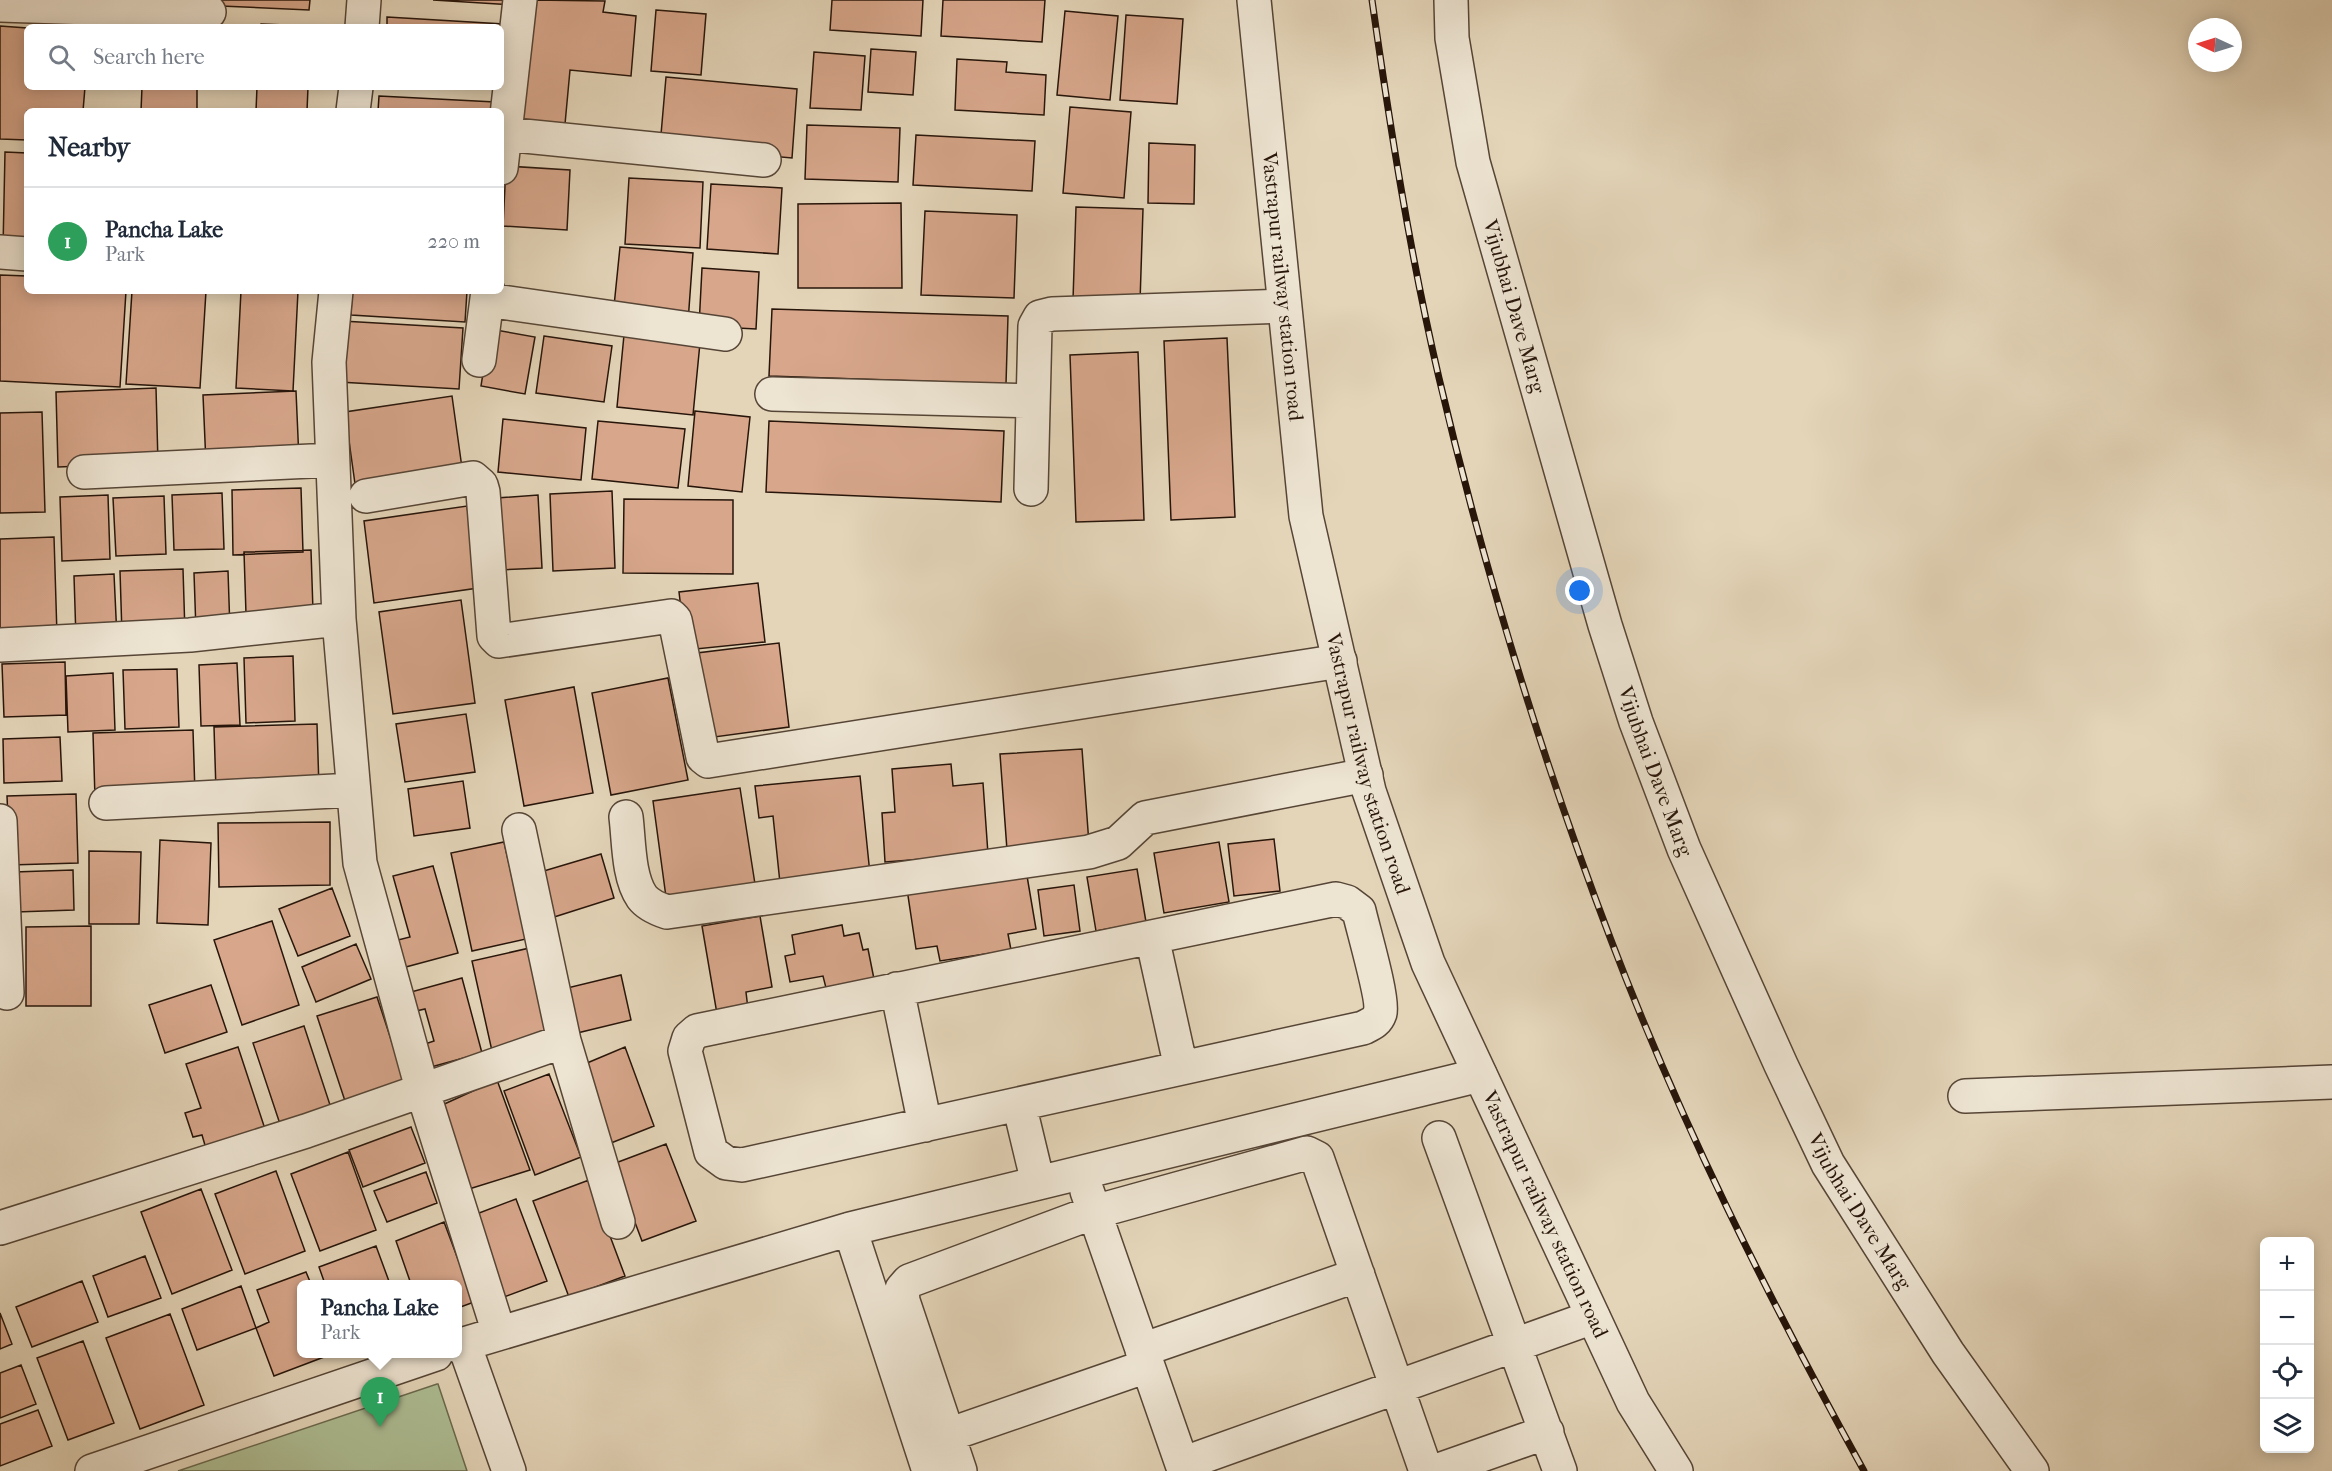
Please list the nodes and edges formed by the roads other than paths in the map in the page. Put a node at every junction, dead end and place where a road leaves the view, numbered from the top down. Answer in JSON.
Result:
{"nodes":[{"id":1,"x":364,"y":0,"type":"edge"},
{"id":2,"x":520,"y":0,"type":"edge"},
{"id":3,"x":1254,"y":0,"type":"edge"},
{"id":4,"x":1451,"y":0,"type":"edge"},
{"id":5,"x":0,"y":5,"type":"edge"},
{"id":6,"x":209,"y":12,"type":"dead end"},
{"id":7,"x":362,"y":24,"type":"edge"},
{"id":8,"x":356,"y":90,"type":"edge"},
{"id":9,"x":353,"y":108,"type":"edge"},
{"id":10,"x":505,"y":134,"type":"junction"},
{"id":11,"x":504,"y":142,"type":"edge"},
{"id":12,"x":764,"y":160,"type":"dead end"},
{"id":13,"x":0,"y":252,"type":"edge"},
{"id":14,"x":24,"y":254,"type":"edge"},
{"id":15,"x":336,"y":294,"type":"edge"},
{"id":16,"x":487,"y":296,"type":"edge"},
{"id":17,"x":1284,"y":306,"type":"junction"},
{"id":18,"x":724,"y":334,"type":"dead end"},
{"id":19,"x":479,"y":360,"type":"dead end"},
{"id":20,"x":772,"y":393,"type":"dead end"},
{"id":21,"x":1033,"y":401,"type":"junction"},
{"id":22,"x":332,"y":460,"type":"junction"},
{"id":23,"x":84,"y":472,"type":"dead end"},
{"id":24,"x":1031,"y":489,"type":"dead end"},
{"id":25,"x":366,"y":496,"type":"dead end"},
{"id":26,"x":339,"y":619,"type":"junction"},
{"id":27,"x":0,"y":645,"type":"edge"},
{"id":28,"x":1340,"y":661,"type":"junction"},
{"id":29,"x":1366,"y":775,"type":"junction"},
{"id":30,"x":353,"y":790,"type":"junction"},
{"id":31,"x":106,"y":803,"type":"dead end"},
{"id":32,"x":626,"y":817,"type":"dead end"},
{"id":33,"x":0,"y":821,"type":"edge"},
{"id":34,"x":519,"y":830,"type":"dead end"},
{"id":35,"x":1152,"y":937,"type":"junction"},
{"id":36,"x":897,"y":989,"type":"junction"},
{"id":37,"x":7,"y":993,"type":"dead end"},
{"id":38,"x":564,"y":1041,"type":"junction"},
{"id":39,"x":1181,"y":1068,"type":"junction"},
{"id":40,"x":1480,"y":1075,"type":"junction"},
{"id":41,"x":2332,"y":1082,"type":"edge"},
{"id":42,"x":423,"y":1092,"type":"junction"},
{"id":43,"x":1965,"y":1096,"type":"dead end"},
{"id":44,"x":1018,"y":1104,"type":"junction"},
{"id":45,"x":925,"y":1125,"type":"junction"},
{"id":46,"x":1439,"y":1138,"type":"dead end"},
{"id":47,"x":1081,"y":1173,"type":"junction"},
{"id":48,"x":1038,"y":1183,"type":"junction"},
{"id":49,"x":1094,"y":1212,"type":"junction"},
{"id":50,"x":618,"y":1222,"type":"dead end"},
{"id":51,"x":0,"y":1228,"type":"edge"},
{"id":52,"x":850,"y":1229,"type":"junction"},
{"id":53,"x":1358,"y":1275,"type":"junction"},
{"id":54,"x":1593,"y":1317,"type":"junction"},
{"id":55,"x":500,"y":1333,"type":"junction"},
{"id":56,"x":462,"y":1345,"type":"edge"},
{"id":57,"x":1517,"y":1346,"type":"junction"},
{"id":58,"x":424,"y":1358,"type":"edge"},
{"id":59,"x":458,"y":1358,"type":"edge"},
{"id":60,"x":1145,"y":1358,"type":"junction"},
{"id":61,"x":1398,"y":1388,"type":"junction"},
{"id":62,"x":1547,"y":1432,"type":"junction"},
{"id":63,"x":948,"y":1435,"type":"junction"},
{"id":64,"x":1183,"y":1467,"type":"edge"},
{"id":65,"x":92,"y":1471,"type":"edge"},
{"id":66,"x":509,"y":1471,"type":"edge"},
{"id":67,"x":929,"y":1471,"type":"edge"},
{"id":68,"x":960,"y":1471,"type":"edge"},
{"id":69,"x":1426,"y":1471,"type":"edge"},
{"id":70,"x":1436,"y":1471,"type":"edge"},
{"id":71,"x":1560,"y":1471,"type":"edge"},
{"id":72,"x":1676,"y":1471,"type":"edge"},
{"id":73,"x":2032,"y":1471,"type":"edge"}],
"edges":[{"from":1,"to":7,"type":"street"},
{"from":2,"to":10,"type":"street"},
{"from":3,"to":17,"type":"street","name":"Vastrapur railway station road"},
{"from":4,"to":73,"type":"street","name":"Vijubhai Dave Marg"},
{"from":5,"to":6,"type":"street"},
{"from":8,"to":9,"type":"street"},
{"from":10,"to":11,"type":"street"},
{"from":10,"to":12,"type":"street"},
{"from":13,"to":14,"type":"street"},
{"from":15,"to":22,"type":"street"},
{"from":16,"to":18,"type":"street"},
{"from":16,"to":19,"type":"street"},
{"from":17,"to":21,"type":"street"},
{"from":17,"to":28,"type":"street","name":"Vastrapur railway station road"},
{"from":20,"to":21,"type":"street"},
{"from":21,"to":24,"type":"street"},
{"from":22,"to":23,"type":"street"},
{"from":22,"to":26,"type":"street"},
{"from":25,"to":28,"type":"street"},
{"from":26,"to":27,"type":"street"},
{"from":26,"to":30,"type":"street"},
{"from":28,"to":29,"type":"street","name":"Vastrapur railway station road"},
{"from":29,"to":32,"type":"street"},
{"from":29,"to":40,"type":"street","name":"Vastrapur railway station road"},
{"from":30,"to":31,"type":"street"},
{"from":30,"to":42,"type":"street"},
{"from":33,"to":37,"type":"street"},
{"from":34,"to":38,"type":"street"},
{"from":35,"to":36,"type":"street"},
{"from":35,"to":39,"type":"street"},
{"from":35,"to":39,"type":"street"},
{"from":36,"to":45,"type":"street"},
{"from":36,"to":45,"type":"street"},
{"from":38,"to":42,"type":"street"},
{"from":38,"to":50,"type":"street"},
{"from":39,"to":44,"type":"street"},
{"from":40,"to":47,"type":"street"},
{"from":40,"to":54,"type":"street","name":"Vastrapur railway station road"},
{"from":41,"to":43,"type":"street"},
{"from":42,"to":51,"type":"street"},
{"from":42,"to":55,"type":"street"},
{"from":44,"to":45,"type":"street"},
{"from":44,"to":48,"type":"street"},
{"from":46,"to":57,"type":"street"},
{"from":47,"to":48,"type":"street"},
{"from":47,"to":49,"type":"street"},
{"from":48,"to":52,"type":"street"},
{"from":49,"to":53,"type":"street"},
{"from":49,"to":60,"type":"street"},
{"from":49,"to":63,"type":"street"},
{"from":52,"to":55,"type":"street"},
{"from":52,"to":67,"type":"street"},
{"from":53,"to":60,"type":"street"},
{"from":53,"to":61,"type":"street"},
{"from":54,"to":57,"type":"street"},
{"from":54,"to":72,"type":"street","name":"Vastrapur railway station road"},
{"from":55,"to":56,"type":"street"},
{"from":57,"to":61,"type":"street"},
{"from":57,"to":62,"type":"street"},
{"from":58,"to":65,"type":"street"},
{"from":59,"to":66,"type":"street"},
{"from":60,"to":63,"type":"street"},
{"from":60,"to":64,"type":"street"},
{"from":61,"to":64,"type":"street"},
{"from":61,"to":69,"type":"street"},
{"from":62,"to":70,"type":"street"},
{"from":62,"to":71,"type":"street"},
{"from":63,"to":68,"type":"street"}]}
